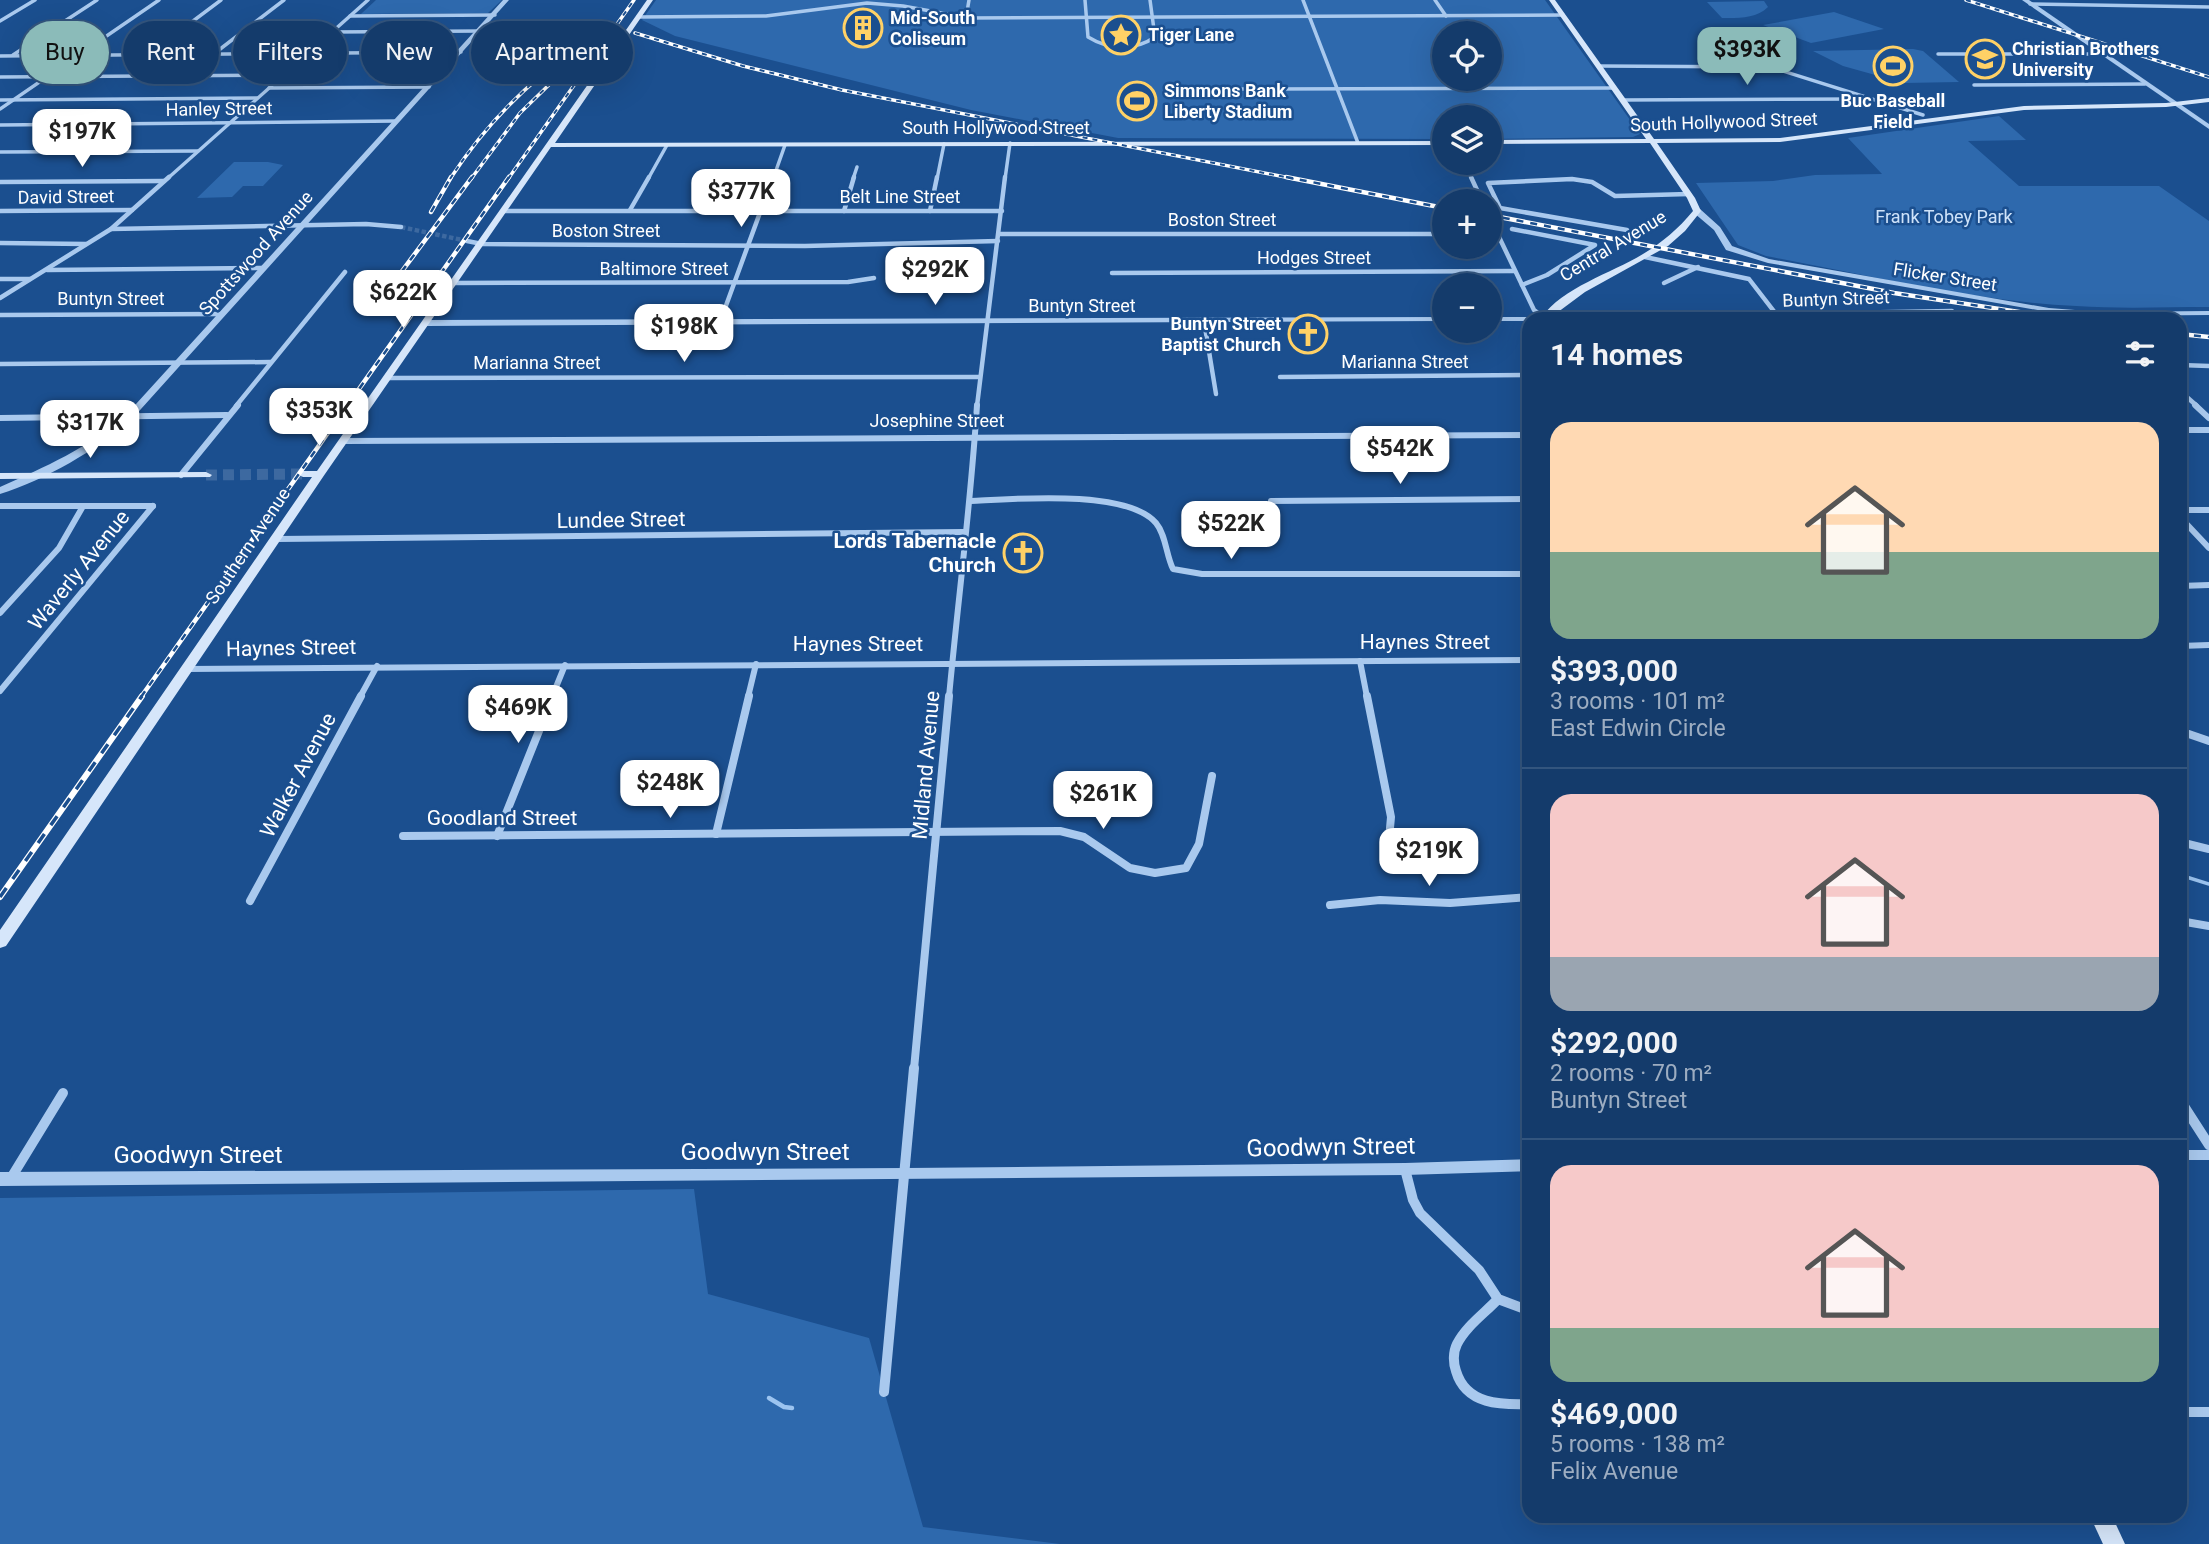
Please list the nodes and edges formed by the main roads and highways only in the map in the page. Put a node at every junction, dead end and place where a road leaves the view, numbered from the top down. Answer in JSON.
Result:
{"nodes":[{"id":1,"x":650,"y":0,"type":"edge"},
{"id":2,"x":1552,"y":0,"type":"edge"},
{"id":3,"x":2209,"y":100,"type":"edge"},
{"id":4,"x":1652,"y":141,"type":"junction"},
{"id":5,"x":1502,"y":142,"type":"edge"},
{"id":6,"x":1432,"y":143,"type":"edge"},
{"id":7,"x":549,"y":145,"type":"junction"},
{"id":8,"x":1553,"y":312,"type":"edge"},
{"id":9,"x":303,"y":474,"type":"tunnel mouth"},
{"id":10,"x":320,"y":474,"type":"junction"},
{"id":11,"x":206,"y":475,"type":"tunnel mouth"},
{"id":12,"x":0,"y":477,"type":"edge"},
{"id":13,"x":0,"y":942,"type":"edge"},
{"id":14,"x":2104,"y":1523,"type":"edge"},
{"id":15,"x":2115,"y":1544,"type":"edge"}],
"edges":[{"from":1,"to":7,"type":"main road","name":"Southern Avenue"},
{"from":2,"to":4,"type":"main road","name":"Central Avenue"},
{"from":3,"to":4,"type":"main road","name":"South Hollywood Street"},
{"from":4,"to":5,"type":"main road","name":"South Hollywood Street"},
{"from":4,"to":8,"type":"main road","name":"Central Avenue"},
{"from":6,"to":7,"type":"main road","name":"South Hollywood Street"},
{"from":7,"to":10,"type":"main road","name":"Southern Avenue"},
{"from":9,"to":10,"type":"main road"},
{"from":10,"to":13,"type":"main road","name":"Southern Avenue"},
{"from":11,"to":12,"type":"main road"},
{"from":14,"to":15,"type":"main road"}]}
